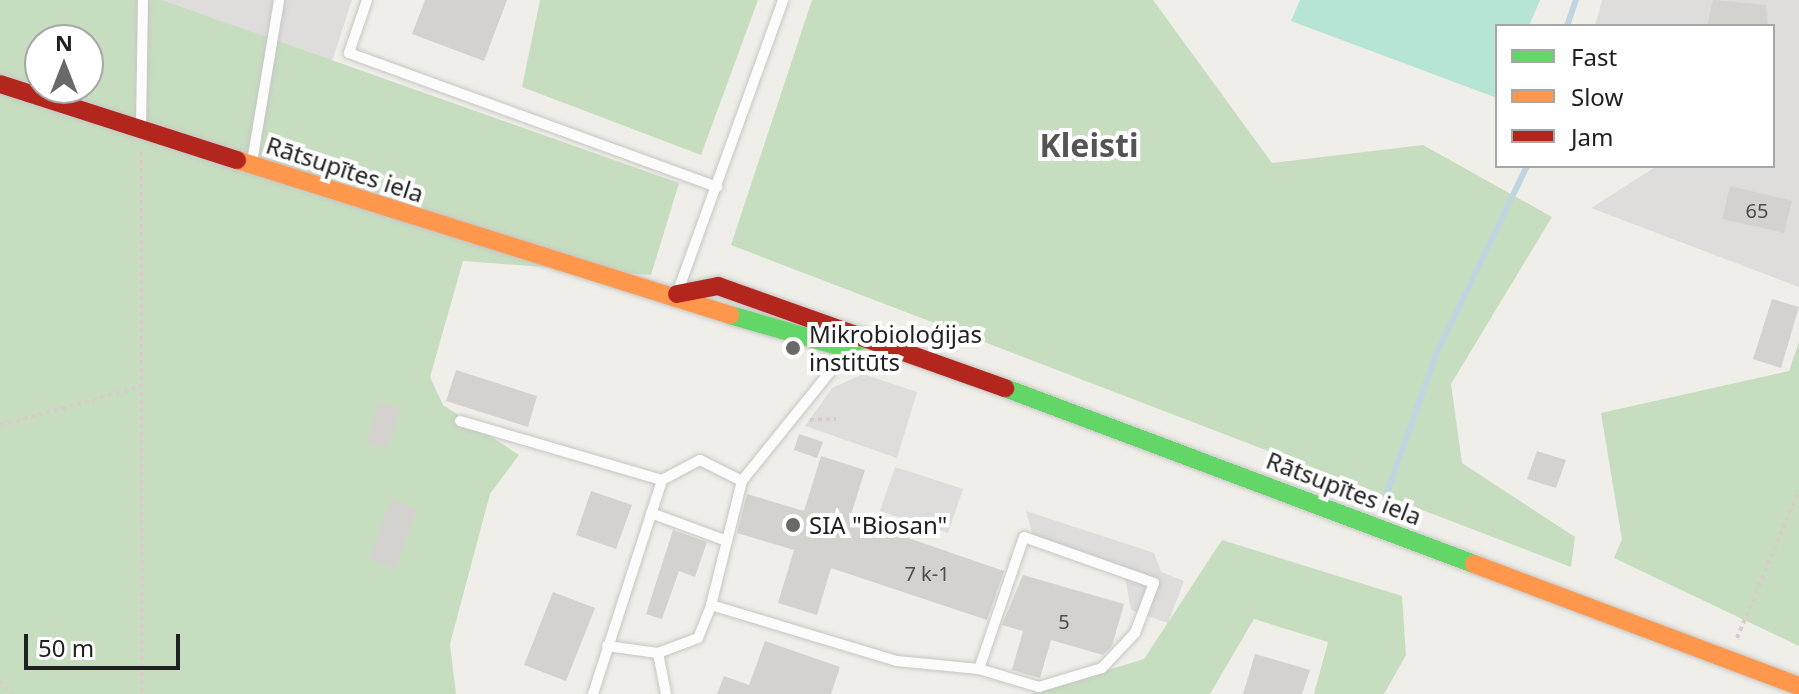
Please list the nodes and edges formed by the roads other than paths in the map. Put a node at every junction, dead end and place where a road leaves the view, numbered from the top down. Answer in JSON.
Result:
{"nodes":[{"id":1,"x":143,"y":0,"type":"edge"},
{"id":2,"x":279,"y":0,"type":"edge"},
{"id":3,"x":367,"y":0,"type":"edge"},
{"id":4,"x":783,"y":0,"type":"edge"},
{"id":5,"x":0,"y":84,"type":"edge"},
{"id":6,"x":141,"y":130,"type":"junction"},
{"id":7,"x":252,"y":164,"type":"junction"},
{"id":8,"x":717,"y":187,"type":"junction"},
{"id":9,"x":677,"y":294,"type":"junction"},
{"id":10,"x":871,"y":338,"type":"junction"},
{"id":11,"x":460,"y":421,"type":"dead end"},
{"id":12,"x":662,"y":480,"type":"junction"},
{"id":13,"x":742,"y":481,"type":"junction"},
{"id":14,"x":651,"y":513,"type":"junction"},
{"id":15,"x":724,"y":540,"type":"junction"},
{"id":16,"x":711,"y":605,"type":"junction"},
{"id":17,"x":607,"y":646,"type":"junction"},
{"id":18,"x":658,"y":653,"type":"junction"},
{"id":19,"x":979,"y":669,"type":"junction"},
{"id":20,"x":1775,"y":686,"type":"edge"},
{"id":21,"x":1799,"y":686,"type":"edge"},
{"id":22,"x":593,"y":694,"type":"edge"},
{"id":23,"x":666,"y":694,"type":"edge"}],
"edges":[{"from":1,"to":6,"type":"lane"},
{"from":2,"to":7,"type":"lane"},
{"from":3,"to":8,"type":"lane"},
{"from":4,"to":8,"type":"lane"},
{"from":5,"to":6,"type":"street","name":"Rātsupītes iela"},
{"from":6,"to":7,"type":"street","name":"Rātsupītes iela"},
{"from":7,"to":9,"type":"street","name":"Rātsupītes iela"},
{"from":8,"to":9,"type":"lane"},
{"from":9,"to":10,"type":"street","name":"Rātsupītes iela"},
{"from":10,"to":13,"type":"lane"},
{"from":10,"to":20,"type":"street","name":"Rātsupītes iela"},
{"from":11,"to":12,"type":"lane"},
{"from":12,"to":13,"type":"lane"},
{"from":12,"to":14,"type":"lane"},
{"from":13,"to":15,"type":"lane"},
{"from":14,"to":15,"type":"lane"},
{"from":14,"to":17,"type":"lane"},
{"from":15,"to":16,"type":"lane"},
{"from":16,"to":18,"type":"lane"},
{"from":16,"to":19,"type":"lane"},
{"from":17,"to":18,"type":"lane"},
{"from":17,"to":22,"type":"lane"},
{"from":18,"to":23,"type":"lane"},
{"from":19,"to":19,"type":"lane"},
{"from":20,"to":21,"type":"street","name":"Rātsupītes iela"}]}
